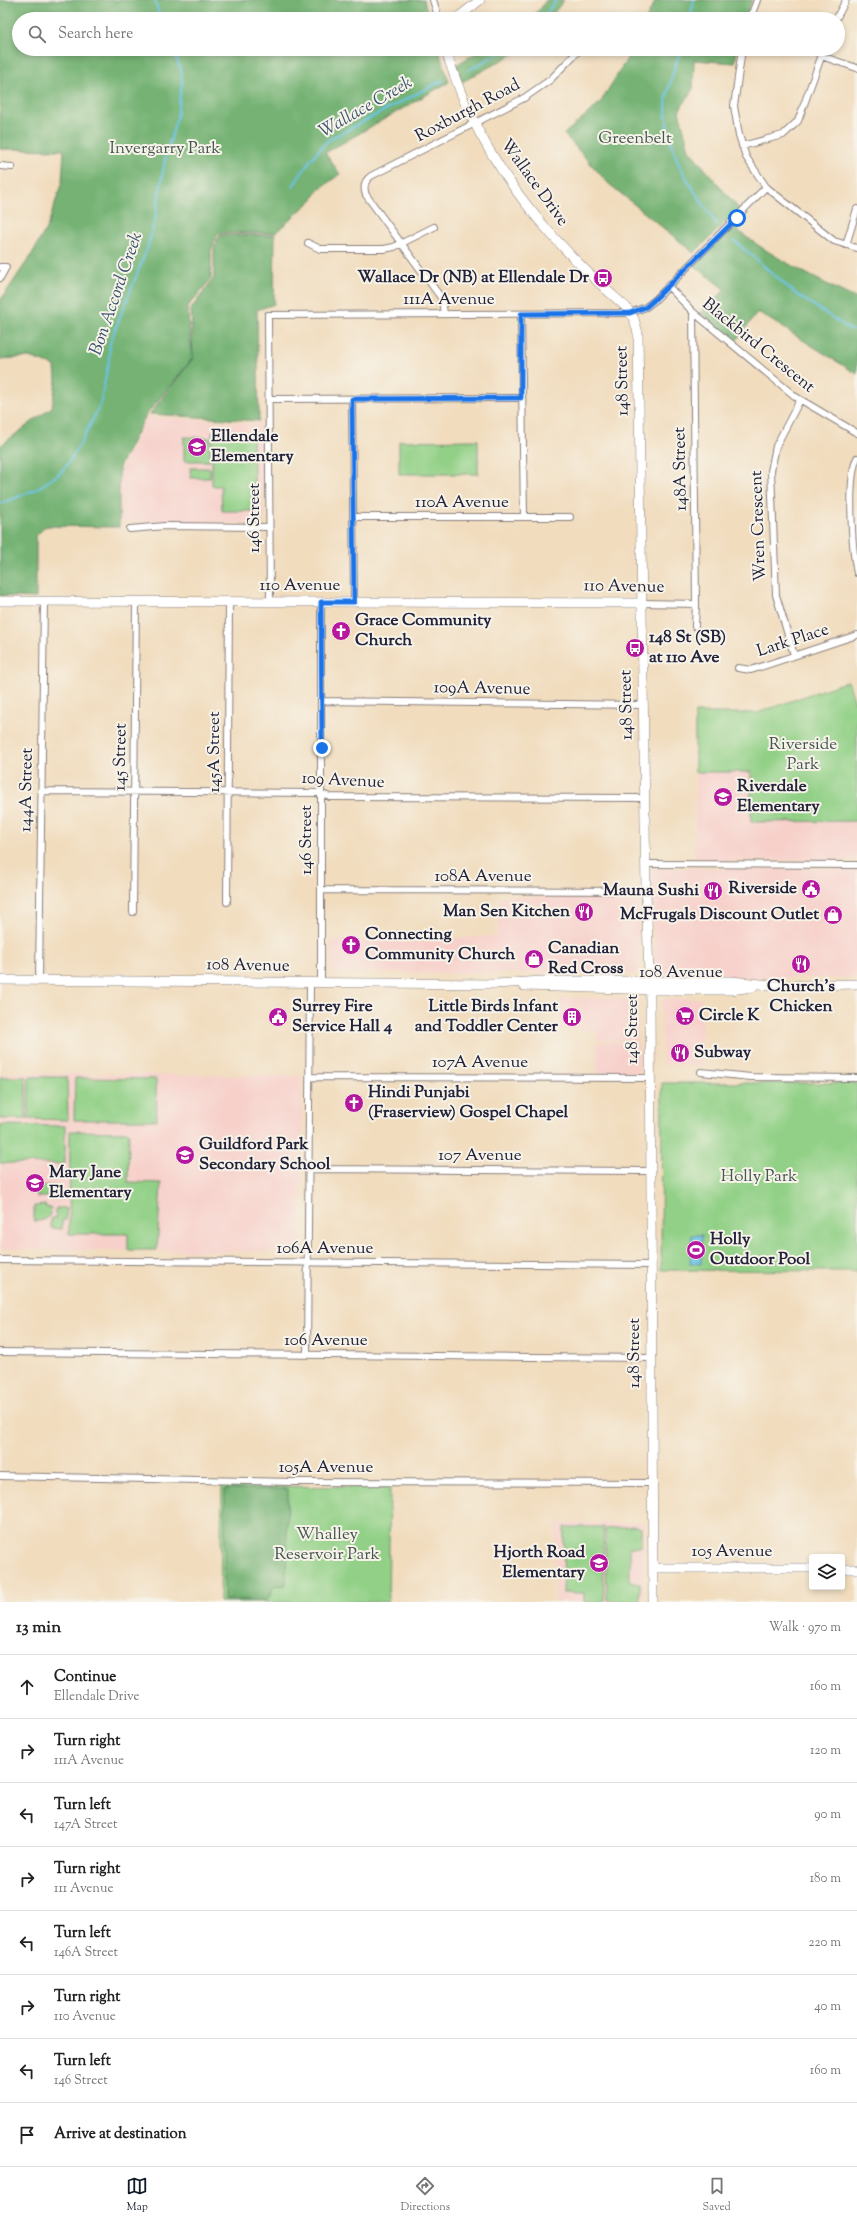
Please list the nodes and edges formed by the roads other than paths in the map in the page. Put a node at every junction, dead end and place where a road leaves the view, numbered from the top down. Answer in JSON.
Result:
{"nodes":[{"id":1,"x":433,"y":0,"type":"edge"},
{"id":2,"x":480,"y":0,"type":"edge"},
{"id":3,"x":757,"y":0,"type":"edge"},
{"id":4,"x":846,"y":0,"type":"edge"},
{"id":5,"x":437,"y":12,"type":"edge"},
{"id":6,"x":465,"y":12,"type":"edge"},
{"id":7,"x":753,"y":12,"type":"edge"},
{"id":8,"x":840,"y":12,"type":"edge"},
{"id":9,"x":448,"y":56,"type":"edge"},
{"id":10,"x":573,"y":56,"type":"edge"},
{"id":11,"x":741,"y":56,"type":"edge"},
{"id":12,"x":821,"y":56,"type":"joint"},
{"id":13,"x":857,"y":68,"type":"edge"},
{"id":14,"x":475,"y":123,"type":"junction"},
{"id":15,"x":742,"y":146,"type":"junction"},
{"id":16,"x":0,"y":166,"type":"edge"},
{"id":17,"x":12,"y":167,"type":"dead end"},
{"id":18,"x":766,"y":187,"type":"junction"},
{"id":19,"x":857,"y":209,"type":"edge"},
{"id":20,"x":434,"y":227,"type":"dead end"},
{"id":21,"x":402,"y":243,"type":"junction"},
{"id":22,"x":308,"y":244,"type":"dead end"},
{"id":23,"x":846,"y":245,"type":"junction"},
{"id":24,"x":857,"y":248,"type":"edge"},
{"id":25,"x":3,"y":267,"type":"edge"},
{"id":26,"x":0,"y":278,"type":"edge"},
{"id":27,"x":668,"y":286,"type":"junction"},
{"id":28,"x":693,"y":312,"type":"junction"},
{"id":29,"x":630,"y":313,"type":"junction"},
{"id":30,"x":444,"y":314,"type":"junction"},
{"id":31,"x":521,"y":314,"type":"junction"},
{"id":32,"x":268,"y":315,"type":"joint"},
{"id":33,"x":521,"y":398,"type":"junction"},
{"id":34,"x":269,"y":399,"type":"junction"},
{"id":35,"x":352,"y":399,"type":"junction"},
{"id":36,"x":800,"y":400,"type":"junction"},
{"id":37,"x":857,"y":433,"type":"edge"},
{"id":38,"x":857,"y":458,"type":"edge"},
{"id":39,"x":353,"y":517,"type":"junction"},
{"id":40,"x":524,"y":517,"type":"junction"},
{"id":41,"x":570,"y":517,"type":"dead end"},
{"id":42,"x":269,"y":527,"type":"junction"},
{"id":43,"x":130,"y":529,"type":"dead end"},
{"id":44,"x":857,"y":573,"type":"edge"},
{"id":45,"x":0,"y":601,"type":"edge"},
{"id":46,"x":44,"y":601,"type":"junction"},
{"id":47,"x":136,"y":601,"type":"junction"},
{"id":48,"x":229,"y":602,"type":"junction"},
{"id":49,"x":270,"y":602,"type":"junction"},
{"id":50,"x":321,"y":602,"type":"junction"},
{"id":51,"x":354,"y":602,"type":"junction"},
{"id":52,"x":642,"y":603,"type":"junction"},
{"id":53,"x":696,"y":604,"type":"junction"},
{"id":54,"x":695,"y":626,"type":"dead end"},
{"id":55,"x":857,"y":635,"type":"edge"},
{"id":56,"x":794,"y":655,"type":"junction"},
{"id":57,"x":738,"y":668,"type":"dead end"},
{"id":58,"x":321,"y":701,"type":"junction"},
{"id":59,"x":643,"y":705,"type":"junction"},
{"id":60,"x":41,"y":791,"type":"junction"},
{"id":61,"x":134,"y":791,"type":"junction"},
{"id":62,"x":228,"y":792,"type":"junction"},
{"id":63,"x":320,"y":793,"type":"junction"},
{"id":64,"x":644,"y":798,"type":"junction"},
{"id":65,"x":645,"y":864,"type":"junction"},
{"id":66,"x":857,"y":865,"type":"edge"},
{"id":67,"x":321,"y":890,"type":"junction"},
{"id":68,"x":646,"y":891,"type":"junction"},
{"id":69,"x":227,"y":902,"type":"dead end"},
{"id":70,"x":133,"y":912,"type":"dead end"},
{"id":71,"x":0,"y":980,"type":"edge"},
{"id":72,"x":38,"y":980,"type":"junction"},
{"id":73,"x":310,"y":983,"type":"junction"},
{"id":74,"x":321,"y":983,"type":"junction"},
{"id":75,"x":857,"y":984,"type":"edge"},
{"id":76,"x":649,"y":985,"type":"junction"},
{"id":77,"x":701,"y":1072,"type":"dead end"},
{"id":78,"x":310,"y":1077,"type":"junction"},
{"id":79,"x":650,"y":1078,"type":"junction"},
{"id":80,"x":857,"y":1078,"type":"edge"},
{"id":81,"x":309,"y":1169,"type":"junction"},
{"id":82,"x":650,"y":1171,"type":"junction"},
{"id":83,"x":0,"y":1260,"type":"edge"},
{"id":84,"x":308,"y":1263,"type":"junction"},
{"id":85,"x":651,"y":1265,"type":"junction"},
{"id":86,"x":0,"y":1352,"type":"edge"},
{"id":87,"x":307,"y":1355,"type":"junction"},
{"id":88,"x":652,"y":1358,"type":"junction"},
{"id":89,"x":0,"y":1476,"type":"edge"},
{"id":90,"x":652,"y":1484,"type":"junction"},
{"id":91,"x":653,"y":1568,"type":"junction"},
{"id":92,"x":809,"y":1568,"type":"edge"},
{"id":93,"x":845,"y":1568,"type":"edge"},
{"id":94,"x":857,"y":1569,"type":"edge"},
{"id":95,"x":653,"y":1602,"type":"edge"}],
"edges":[{"from":1,"to":5,"type":"street"},
{"from":2,"to":6,"type":"street"},
{"from":3,"to":7,"type":"street"},
{"from":4,"to":8,"type":"street"},
{"from":9,"to":14,"type":"street","name":"Wallace Drive"},
{"from":10,"to":14,"type":"street","name":"Roxburgh Road"},
{"from":11,"to":15,"type":"street"},
{"from":12,"to":13,"type":"street"},
{"from":12,"to":15,"type":"street"},
{"from":14,"to":21,"type":"street","name":"Roxburgh Road"},
{"from":14,"to":29,"type":"street","name":"Wallace Drive"},
{"from":15,"to":18,"type":"street"},
{"from":16,"to":17,"type":"street"},
{"from":18,"to":23,"type":"street"},
{"from":18,"to":27,"type":"street"},
{"from":19,"to":23,"type":"street"},
{"from":20,"to":21,"type":"street"},
{"from":21,"to":22,"type":"street"},
{"from":21,"to":30,"type":"street"},
{"from":23,"to":24,"type":"street"},
{"from":25,"to":26,"type":"street"},
{"from":27,"to":28,"type":"street","name":"Blackbird Crescent"},
{"from":27,"to":29,"type":"street"},
{"from":28,"to":36,"type":"street","name":"Blackbird Crescent"},
{"from":28,"to":53,"type":"street","name":"148A Street"},
{"from":29,"to":31,"type":"street","name":"111A Avenue"},
{"from":29,"to":52,"type":"street","name":"148 Street"},
{"from":30,"to":31,"type":"street","name":"111A Avenue"},
{"from":30,"to":32,"type":"street","name":"111A Avenue"},
{"from":31,"to":33,"type":"street"},
{"from":32,"to":34,"type":"street","name":"146 Street"},
{"from":33,"to":35,"type":"street"},
{"from":33,"to":40,"type":"street"},
{"from":34,"to":35,"type":"street"},
{"from":34,"to":42,"type":"street","name":"146 Street"},
{"from":35,"to":39,"type":"street"},
{"from":36,"to":37,"type":"street","name":"Blackbird Crescent"},
{"from":36,"to":56,"type":"street","name":"Wren Crescent"},
{"from":38,"to":44,"type":"street"},
{"from":39,"to":40,"type":"street","name":"110A Avenue"},
{"from":39,"to":51,"type":"street"},
{"from":40,"to":41,"type":"street","name":"110A Avenue"},
{"from":42,"to":43,"type":"street"},
{"from":42,"to":49,"type":"street","name":"146 Street"},
{"from":45,"to":46,"type":"street","name":"110 Avenue"},
{"from":46,"to":47,"type":"street","name":"110 Avenue"},
{"from":46,"to":60,"type":"street","name":"144A Street"},
{"from":47,"to":48,"type":"street","name":"110 Avenue"},
{"from":47,"to":61,"type":"street","name":"145 Street"},
{"from":48,"to":49,"type":"street","name":"110 Avenue"},
{"from":48,"to":62,"type":"street","name":"145A Street"},
{"from":49,"to":50,"type":"street","name":"110 Avenue"},
{"from":50,"to":51,"type":"street","name":"110 Avenue"},
{"from":50,"to":58,"type":"street","name":"146 Street"},
{"from":51,"to":52,"type":"street","name":"110 Avenue"},
{"from":52,"to":53,"type":"street","name":"110 Avenue"},
{"from":52,"to":59,"type":"street","name":"148 Street"},
{"from":53,"to":54,"type":"street","name":"148A Street"},
{"from":55,"to":56,"type":"street","name":"Lark Place"},
{"from":56,"to":57,"type":"street","name":"Lark Place"},
{"from":58,"to":59,"type":"street","name":"109A Avenue"},
{"from":58,"to":63,"type":"street","name":"146 Street"},
{"from":59,"to":64,"type":"street","name":"148 Street"},
{"from":60,"to":61,"type":"street","name":"109 Avenue"},
{"from":60,"to":72,"type":"street","name":"144A Street"},
{"from":61,"to":62,"type":"street","name":"109 Avenue"},
{"from":61,"to":70,"type":"street","name":"145 Street"},
{"from":62,"to":63,"type":"street","name":"109 Avenue"},
{"from":62,"to":69,"type":"street","name":"145A Street"},
{"from":63,"to":64,"type":"street","name":"109 Avenue"},
{"from":63,"to":67,"type":"street","name":"146 Street"},
{"from":64,"to":65,"type":"street","name":"148 Street"},
{"from":65,"to":66,"type":"street"},
{"from":65,"to":68,"type":"street","name":"148 Street"},
{"from":67,"to":68,"type":"street","name":"108A Avenue"},
{"from":67,"to":74,"type":"street","name":"146 Street"},
{"from":68,"to":76,"type":"street","name":"148 Street"},
{"from":71,"to":72,"type":"street","name":"108 Avenue"},
{"from":72,"to":73,"type":"street","name":"108 Avenue"},
{"from":73,"to":74,"type":"street","name":"108 Avenue"},
{"from":73,"to":78,"type":"street"},
{"from":74,"to":76,"type":"street","name":"108 Avenue"},
{"from":75,"to":76,"type":"street","name":"108 Avenue"},
{"from":76,"to":79,"type":"street","name":"148 Street"},
{"from":77,"to":80,"type":"street"},
{"from":78,"to":79,"type":"street","name":"107A Avenue"},
{"from":78,"to":81,"type":"street"},
{"from":79,"to":82,"type":"street","name":"148 Street"},
{"from":81,"to":82,"type":"street","name":"107 Avenue"},
{"from":81,"to":84,"type":"street"},
{"from":82,"to":85,"type":"street","name":"148 Street"},
{"from":83,"to":84,"type":"street","name":"106A Avenue"},
{"from":84,"to":85,"type":"street","name":"106A Avenue"},
{"from":84,"to":87,"type":"street"},
{"from":85,"to":88,"type":"street","name":"148 Street"},
{"from":86,"to":87,"type":"street","name":"106 Avenue"},
{"from":87,"to":88,"type":"street","name":"106 Avenue"},
{"from":88,"to":90,"type":"street","name":"148 Street"},
{"from":89,"to":90,"type":"street","name":"105A Avenue"},
{"from":90,"to":91,"type":"street","name":"148 Street"},
{"from":91,"to":92,"type":"street","name":"105 Avenue"},
{"from":91,"to":95,"type":"street","name":"148 Street"},
{"from":93,"to":94,"type":"street"}]}
